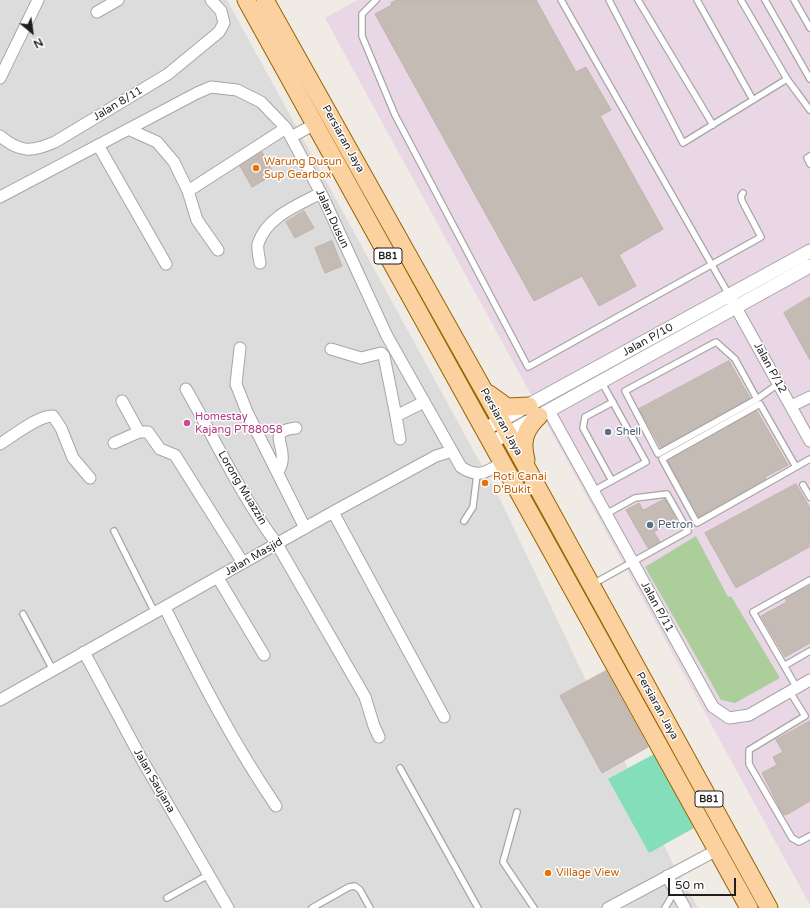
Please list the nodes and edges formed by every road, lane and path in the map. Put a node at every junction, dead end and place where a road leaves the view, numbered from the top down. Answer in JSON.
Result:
{"nodes":[{"id":1,"x":38,"y":0,"type":"edge"},
{"id":2,"x":118,"y":0,"type":"edge"},
{"id":3,"x":211,"y":0,"type":"edge"},
{"id":4,"x":246,"y":0,"type":"edge"},
{"id":5,"x":265,"y":0,"type":"edge"},
{"id":6,"x":274,"y":0,"type":"edge"},
{"id":7,"x":376,"y":0,"type":"edge"},
{"id":8,"x":561,"y":0,"type":"edge"},
{"id":9,"x":609,"y":0,"type":"edge"},
{"id":10,"x":638,"y":0,"type":"edge"},
{"id":11,"x":697,"y":0,"type":"edge"},
{"id":12,"x":741,"y":0,"type":"edge"},
{"id":13,"x":765,"y":0,"type":"edge"},
{"id":14,"x":794,"y":0,"type":"edge"},
{"id":15,"x":97,"y":12,"type":"dead end"},
{"id":16,"x":280,"y":26,"type":"junction"},
{"id":17,"x":810,"y":28,"type":"edge"},
{"id":18,"x":0,"y":78,"type":"edge"},
{"id":19,"x":787,"y":79,"type":"junction"},
{"id":20,"x":810,"y":79,"type":"edge"},
{"id":21,"x":753,"y":100,"type":"junction"},
{"id":22,"x":810,"y":110,"type":"edge"},
{"id":23,"x":315,"y":124,"type":"junction"},
{"id":24,"x":713,"y":124,"type":"junction"},
{"id":25,"x":128,"y":129,"type":"junction"},
{"id":26,"x":288,"y":132,"type":"junction"},
{"id":27,"x":0,"y":136,"type":"edge"},
{"id":28,"x":98,"y":144,"type":"junction"},
{"id":29,"x":810,"y":156,"type":"edge"},
{"id":30,"x":810,"y":164,"type":"edge"},
{"id":31,"x":188,"y":190,"type":"junction"},
{"id":32,"x":321,"y":193,"type":"junction"},
{"id":33,"x":743,"y":193,"type":"dead end"},
{"id":34,"x":0,"y":197,"type":"edge"},
{"id":35,"x":218,"y":250,"type":"dead end"},
{"id":36,"x":810,"y":251,"type":"edge"},
{"id":37,"x":260,"y":262,"type":"dead end"},
{"id":38,"x":166,"y":264,"type":"dead end"},
{"id":39,"x":712,"y":264,"type":"junction"},
{"id":40,"x":810,"y":266,"type":"edge"},
{"id":41,"x":729,"y":295,"type":"junction"},
{"id":42,"x":736,"y":307,"type":"junction"},
{"id":43,"x":240,"y":348,"type":"dead end"},
{"id":44,"x":331,"y":349,"type":"dead end"},
{"id":45,"x":601,"y":381,"type":"junction"},
{"id":46,"x":778,"y":384,"type":"junction"},
{"id":47,"x":480,"y":386,"type":"junction"},
{"id":48,"x":186,"y":389,"type":"dead end"},
{"id":49,"x":810,"y":397,"type":"edge"},
{"id":50,"x":757,"y":399,"type":"junction"},
{"id":51,"x":122,"y":401,"type":"dead end"},
{"id":52,"x":424,"y":402,"type":"junction"},
{"id":53,"x":613,"y":402,"type":"junction"},
{"id":54,"x":791,"y":406,"type":"junction"},
{"id":55,"x":539,"y":411,"type":"junction"},
{"id":56,"x":396,"y":416,"type":"junction"},
{"id":57,"x":504,"y":427,"type":"junction"},
{"id":58,"x":296,"y":428,"type":"dead end"},
{"id":59,"x":139,"y":432,"type":"junction"},
{"id":60,"x":489,"y":436,"type":"junction"},
{"id":61,"x":400,"y":439,"type":"dead end"},
{"id":62,"x":810,"y":441,"type":"edge"},
{"id":63,"x":114,"y":443,"type":"dead end"},
{"id":64,"x":0,"y":444,"type":"edge"},
{"id":65,"x":452,"y":451,"type":"junction"},
{"id":66,"x":810,"y":459,"type":"edge"},
{"id":67,"x":503,"y":462,"type":"junction"},
{"id":68,"x":796,"y":467,"type":"junction"},
{"id":69,"x":278,"y":473,"type":"junction"},
{"id":70,"x":477,"y":474,"type":"junction"},
{"id":71,"x":531,"y":476,"type":"junction"},
{"id":72,"x":90,"y":478,"type":"dead end"},
{"id":73,"x":612,"y":481,"type":"junction"},
{"id":74,"x":803,"y":485,"type":"dead end"},
{"id":75,"x":593,"y":492,"type":"junction"},
{"id":76,"x":810,"y":497,"type":"edge"},
{"id":77,"x":333,"y":512,"type":"junction"},
{"id":78,"x":606,"y":514,"type":"junction"},
{"id":79,"x":464,"y":520,"type":"dead end"},
{"id":80,"x":304,"y":528,"type":"junction"},
{"id":81,"x":114,"y":531,"type":"dead end"},
{"id":82,"x":277,"y":544,"type":"junction"},
{"id":83,"x":633,"y":562,"type":"junction"},
{"id":84,"x":243,"y":563,"type":"junction"},
{"id":85,"x":218,"y":578,"type":"junction"},
{"id":86,"x":810,"y":580,"type":"edge"},
{"id":87,"x":591,"y":586,"type":"junction"},
{"id":88,"x":160,"y":611,"type":"junction"},
{"id":89,"x":23,"y":614,"type":"dead end"},
{"id":90,"x":810,"y":651,"type":"edge"},
{"id":91,"x":84,"y":652,"type":"junction"},
{"id":92,"x":264,"y":655,"type":"dead end"},
{"id":93,"x":784,"y":666,"type":"junction"},
{"id":94,"x":53,"y":670,"type":"junction"},
{"id":95,"x":810,"y":680,"type":"edge"},
{"id":96,"x":794,"y":690,"type":"junction"},
{"id":97,"x":0,"y":700,"type":"edge"},
{"id":98,"x":807,"y":715,"type":"edge"},
{"id":99,"x":444,"y":717,"type":"dead end"},
{"id":100,"x":379,"y":737,"type":"dead end"},
{"id":101,"x":400,"y":768,"type":"dead end"},
{"id":102,"x":276,"y":806,"type":"dead end"},
{"id":103,"x":517,"y":812,"type":"dead end"},
{"id":104,"x":810,"y":836,"type":"edge"},
{"id":105,"x":717,"y":850,"type":"junction"},
{"id":106,"x":208,"y":875,"type":"junction"},
{"id":107,"x":667,"y":876,"type":"junction"},
{"id":108,"x":675,"y":891,"type":"junction"},
{"id":109,"x":167,"y":898,"type":"dead end"},
{"id":110,"x":228,"y":908,"type":"edge"},
{"id":111,"x":312,"y":908,"type":"edge"},
{"id":112,"x":370,"y":908,"type":"edge"},
{"id":113,"x":478,"y":908,"type":"edge"},
{"id":114,"x":534,"y":908,"type":"edge"},
{"id":115,"x":608,"y":908,"type":"edge"},
{"id":116,"x":665,"y":908,"type":"edge"},
{"id":117,"x":685,"y":908,"type":"edge"},
{"id":118,"x":749,"y":908,"type":"edge"},
{"id":119,"x":769,"y":908,"type":"edge"}],
"edges":[{"from":1,"to":18,"type":"street"},
{"from":2,"to":15,"type":"street"},
{"from":3,"to":27,"type":"street","name":"Jalan 8/11"},
{"from":4,"to":23,"type":"main road","name":"Persiaran Jaya","number":"B81"},
{"from":5,"to":16,"type":"main road","name":"Persiaran Jaya","number":"B81"},
{"from":6,"to":16,"type":"main road"},
{"from":7,"to":39,"type":"lane"},
{"from":8,"to":39,"type":"lane"},
{"from":9,"to":24,"type":"lane"},
{"from":10,"to":24,"type":"lane"},
{"from":11,"to":21,"type":"lane"},
{"from":12,"to":19,"type":"lane"},
{"from":13,"to":20,"type":"lane"},
{"from":14,"to":17,"type":"lane"},
{"from":16,"to":47,"type":"main road","name":"Persiaran Jaya","number":"B81"},
{"from":19,"to":21,"type":"lane"},
{"from":19,"to":22,"type":"lane"},
{"from":21,"to":24,"type":"lane"},
{"from":23,"to":26,"type":"street"},
{"from":23,"to":60,"type":"main road","name":"Persiaran Jaya","number":"B81"},
{"from":25,"to":26,"type":"street","name":"Jalan Dusun"},
{"from":25,"to":28,"type":"street","name":"Jalan Dusun"},
{"from":25,"to":31,"type":"street"},
{"from":26,"to":31,"type":"street"},
{"from":26,"to":32,"type":"street","name":"Jalan Dusun"},
{"from":28,"to":34,"type":"street","name":"Jalan Dusun"},
{"from":28,"to":38,"type":"street"},
{"from":29,"to":30,"type":"lane"},
{"from":31,"to":35,"type":"street"},
{"from":32,"to":37,"type":"street"},
{"from":32,"to":52,"type":"street","name":"Jalan Dusun"},
{"from":33,"to":39,"type":"lane"},
{"from":36,"to":41,"type":"street","name":"Jalan P/10"},
{"from":39,"to":41,"type":"lane"},
{"from":40,"to":42,"type":"street","name":"Jalan P/10"},
{"from":41,"to":42,"type":"street","name":"Jalan P/12"},
{"from":41,"to":55,"type":"street","name":"Jalan P/10"},
{"from":42,"to":45,"type":"street","name":"Jalan P/10"},
{"from":42,"to":46,"type":"street","name":"Jalan P/12"},
{"from":43,"to":69,"type":"street"},
{"from":44,"to":56,"type":"street"},
{"from":45,"to":53,"type":"lane"},
{"from":45,"to":55,"type":"street","name":"Jalan P/10"},
{"from":46,"to":50,"type":"lane"},
{"from":46,"to":54,"type":"street","name":"Jalan P/12"},
{"from":47,"to":55,"type":"main road"},
{"from":47,"to":57,"type":"main road","name":"Persiaran Jaya","number":"B81"},
{"from":48,"to":82,"type":"street","name":"Lorong Muazzin"},
{"from":49,"to":54,"type":"street"},
{"from":50,"to":50,"type":"lane"},
{"from":51,"to":59,"type":"street"},
{"from":52,"to":56,"type":"street"},
{"from":52,"to":65,"type":"street","name":"Jalan Dusun"},
{"from":53,"to":73,"type":"lane"},
{"from":53,"to":73,"type":"lane"},
{"from":54,"to":62,"type":"street","name":"Jalan P/12"},
{"from":55,"to":57,"type":"street","name":"Jalan P/10"},
{"from":55,"to":71,"type":"main road"},
{"from":55,"to":75,"type":"street","name":"Jalan P/11"},
{"from":56,"to":61,"type":"street"},
{"from":57,"to":60,"type":"street","name":"Jalan P/10"},
{"from":57,"to":71,"type":"main road","name":"Persiaran Jaya","number":"B81"},
{"from":58,"to":69,"type":"street"},
{"from":59,"to":63,"type":"street"},
{"from":59,"to":84,"type":"street"},
{"from":60,"to":67,"type":"main road","name":"Persiaran Jaya","number":"B81"},
{"from":64,"to":72,"type":"street"},
{"from":65,"to":70,"type":"street"},
{"from":65,"to":77,"type":"street","name":"Jalan Masjid"},
{"from":66,"to":68,"type":"lane"},
{"from":67,"to":70,"type":"street"},
{"from":67,"to":105,"type":"main road","name":"Persiaran Jaya","number":"B81"},
{"from":68,"to":68,"type":"lane"},
{"from":69,"to":80,"type":"street"},
{"from":70,"to":79,"type":"lane"},
{"from":71,"to":87,"type":"main road","name":"Persiaran Jaya","number":"B81"},
{"from":73,"to":75,"type":"lane"},
{"from":74,"to":76,"type":"lane"},
{"from":75,"to":78,"type":"street","name":"Jalan P/11"},
{"from":77,"to":80,"type":"street","name":"Jalan Masjid"},
{"from":77,"to":99,"type":"street"},
{"from":78,"to":83,"type":"street","name":"Jalan P/11"},
{"from":78,"to":83,"type":"lane"},
{"from":80,"to":82,"type":"street","name":"Jalan Masjid"},
{"from":81,"to":88,"type":"lane"},
{"from":82,"to":84,"type":"street","name":"Jalan Masjid"},
{"from":82,"to":100,"type":"street","name":"Lorong Muazzin"},
{"from":83,"to":87,"type":"lane"},
{"from":83,"to":96,"type":"street","name":"Jalan P/11"},
{"from":84,"to":85,"type":"street","name":"Jalan Masjid"},
{"from":85,"to":88,"type":"street","name":"Jalan Masjid"},
{"from":85,"to":92,"type":"street"},
{"from":86,"to":93,"type":"lane"},
{"from":87,"to":119,"type":"main road","name":"Persiaran Jaya","number":"B81"},
{"from":88,"to":91,"type":"street","name":"Jalan Masjid"},
{"from":88,"to":102,"type":"street"},
{"from":89,"to":94,"type":"lane"},
{"from":90,"to":93,"type":"lane"},
{"from":91,"to":94,"type":"street","name":"Jalan Masjid"},
{"from":91,"to":106,"type":"street","name":"Jalan Saujana"},
{"from":93,"to":96,"type":"lane"},
{"from":94,"to":97,"type":"street","name":"Jalan Masjid"},
{"from":95,"to":96,"type":"street","name":"Jalan P/11"},
{"from":96,"to":98,"type":"lane"},
{"from":98,"to":104,"type":"lane"},
{"from":101,"to":113,"type":"lane"},
{"from":103,"to":114,"type":"lane"},
{"from":105,"to":107,"type":"street"},
{"from":105,"to":118,"type":"main road","name":"Persiaran Jaya","number":"B81"},
{"from":106,"to":109,"type":"lane"},
{"from":106,"to":110,"type":"street","name":"Jalan Saujana"},
{"from":107,"to":108,"type":"street"},
{"from":107,"to":115,"type":"street"},
{"from":108,"to":116,"type":"lane"},
{"from":108,"to":117,"type":"street"},
{"from":111,"to":112,"type":"lane"}]}
